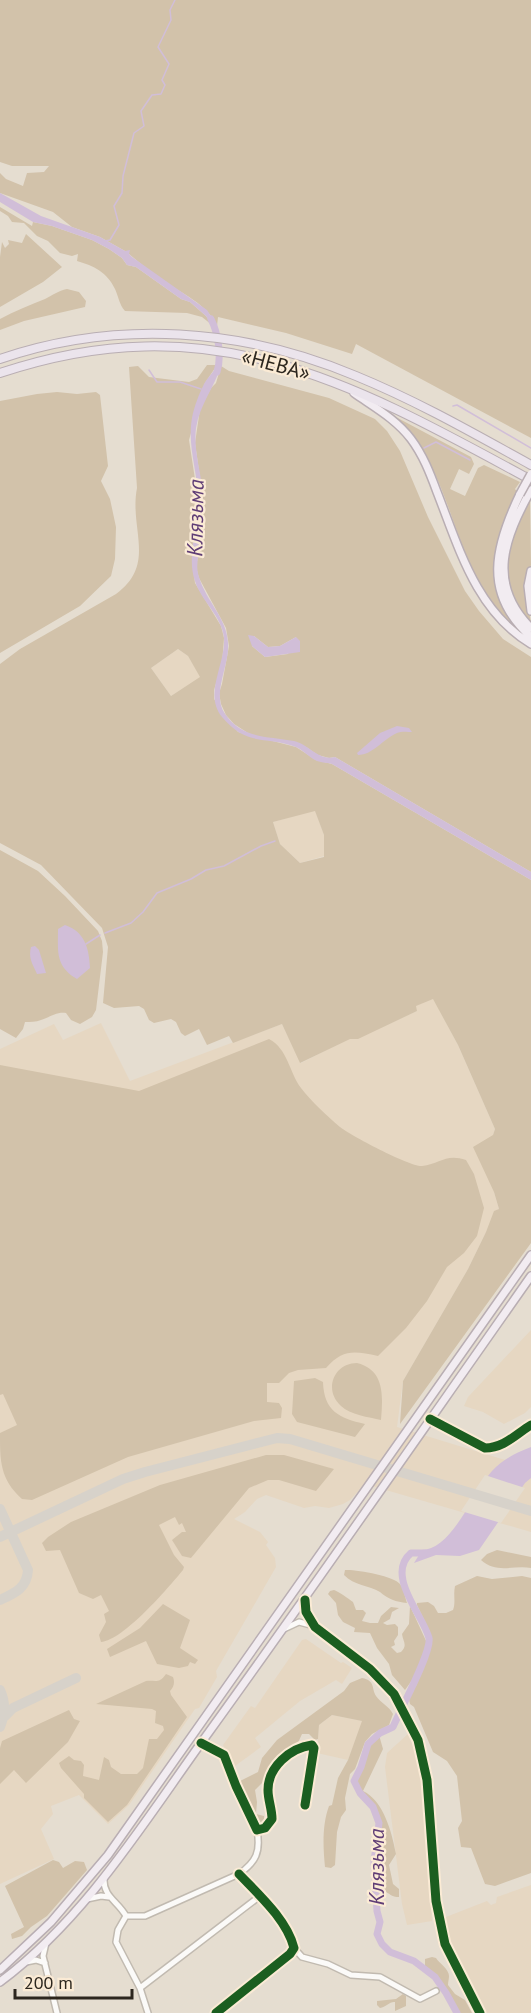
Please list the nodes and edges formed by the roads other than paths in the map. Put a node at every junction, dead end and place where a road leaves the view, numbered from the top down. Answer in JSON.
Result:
{"nodes":[{"id":1,"x":0,"y":359,"type":"edge"},
{"id":2,"x":0,"y":373,"type":"edge"},
{"id":3,"x":339,"y":383,"type":"junction"},
{"id":4,"x":531,"y":465,"type":"edge"},
{"id":5,"x":531,"y":474,"type":"edge"},
{"id":6,"x":531,"y":480,"type":"edge"},
{"id":7,"x":531,"y":490,"type":"edge"},
{"id":8,"x":524,"y":496,"type":"junction"},
{"id":9,"x":531,"y":572,"type":"edge"},
{"id":10,"x":531,"y":611,"type":"edge"},
{"id":11,"x":531,"y":628,"type":"edge"},
{"id":12,"x":531,"y":637,"type":"edge"},
{"id":13,"x":531,"y":644,"type":"edge"},
{"id":14,"x":531,"y":1255,"type":"edge"},
{"id":15,"x":531,"y":1276,"type":"edge"},
{"id":16,"x":460,"y":1355,"type":"junction"},
{"id":17,"x":470,"y":1361,"type":"junction"},
{"id":18,"x":430,"y":1419,"type":"junction"},
{"id":19,"x":531,"y":1425,"type":"edge"},
{"id":20,"x":305,"y":1599,"type":"junction"},
{"id":21,"x":315,"y":1627,"type":"junction"},
{"id":22,"x":284,"y":1629,"type":"junction"},
{"id":23,"x":201,"y":1743,"type":"junction"},
{"id":24,"x":305,"y":1805,"type":"dead end"},
{"id":25,"x":257,"y":1830,"type":"junction"},
{"id":26,"x":108,"y":1855,"type":"junction"},
{"id":27,"x":116,"y":1861,"type":"junction"},
{"id":28,"x":239,"y":1875,"type":"junction"},
{"id":29,"x":104,"y":1878,"type":"junction"},
{"id":30,"x":260,"y":1896,"type":"junction"},
{"id":31,"x":110,"y":1898,"type":"junction"},
{"id":32,"x":87,"y":1899,"type":"junction"},
{"id":33,"x":126,"y":1916,"type":"junction"},
{"id":34,"x":47,"y":1942,"type":"junction"},
{"id":35,"x":294,"y":1948,"type":"junction"},
{"id":36,"x":24,"y":1963,"type":"junction"},
{"id":37,"x":45,"y":1963,"type":"junction"},
{"id":38,"x":0,"y":1970,"type":"edge"},
{"id":39,"x":0,"y":1982,"type":"edge"},
{"id":40,"x":140,"y":1988,"type":"junction"},
{"id":41,"x":436,"y":1990,"type":"dead end"},
{"id":42,"x":57,"y":2013,"type":"edge"},
{"id":43,"x":148,"y":2013,"type":"edge"},
{"id":44,"x":216,"y":2013,"type":"edge"},
{"id":45,"x":480,"y":2013,"type":"edge"}],
"edges":[{"from":1,"to":4,"type":"highway","name":"«НЕВА»"},
{"from":2,"to":3,"type":"highway","name":"«НЕВА»"},
{"from":3,"to":6,"type":"highway","name":"«НЕВА»"},
{"from":3,"to":13,"type":"main road"},
{"from":5,"to":8,"type":"main road","bridge":true},
{"from":7,"to":8,"type":"main road"},
{"from":8,"to":11,"type":"main road"},
{"from":8,"to":12,"type":"main road"},
{"from":9,"to":10,"type":"main road"},
{"from":14,"to":16,"type":"main road"},
{"from":15,"to":17,"type":"main road"},
{"from":16,"to":17,"type":"street"},
{"from":16,"to":26,"type":"main road"},
{"from":17,"to":18,"type":"main road"},
{"from":18,"to":19,"type":"street"},
{"from":18,"to":20,"type":"main road"},
{"from":20,"to":21,"type":"street"},
{"from":20,"to":22,"type":"main road"},
{"from":21,"to":22,"type":"street"},
{"from":21,"to":45,"type":"street"},
{"from":22,"to":23,"type":"main road"},
{"from":23,"to":25,"type":"street"},
{"from":23,"to":27,"type":"main road"},
{"from":24,"to":25,"type":"street"},
{"from":25,"to":28,"type":"street"},
{"from":26,"to":27,"type":"street"},
{"from":26,"to":38,"type":"main road"},
{"from":27,"to":29,"type":"main road"},
{"from":28,"to":30,"type":"street"},
{"from":28,"to":33,"type":"street"},
{"from":29,"to":31,"type":"street"},
{"from":29,"to":32,"type":"main road"},
{"from":30,"to":35,"type":"street"},
{"from":30,"to":40,"type":"street"},
{"from":31,"to":32,"type":"street"},
{"from":31,"to":33,"type":"street"},
{"from":32,"to":34,"type":"main road"},
{"from":33,"to":40,"type":"street"},
{"from":34,"to":36,"type":"main road"},
{"from":34,"to":37,"type":"street"},
{"from":35,"to":41,"type":"street"},
{"from":35,"to":44,"type":"street"},
{"from":36,"to":37,"type":"street"},
{"from":36,"to":39,"type":"main road"},
{"from":37,"to":42,"type":"street"},
{"from":40,"to":43,"type":"street"}]}
